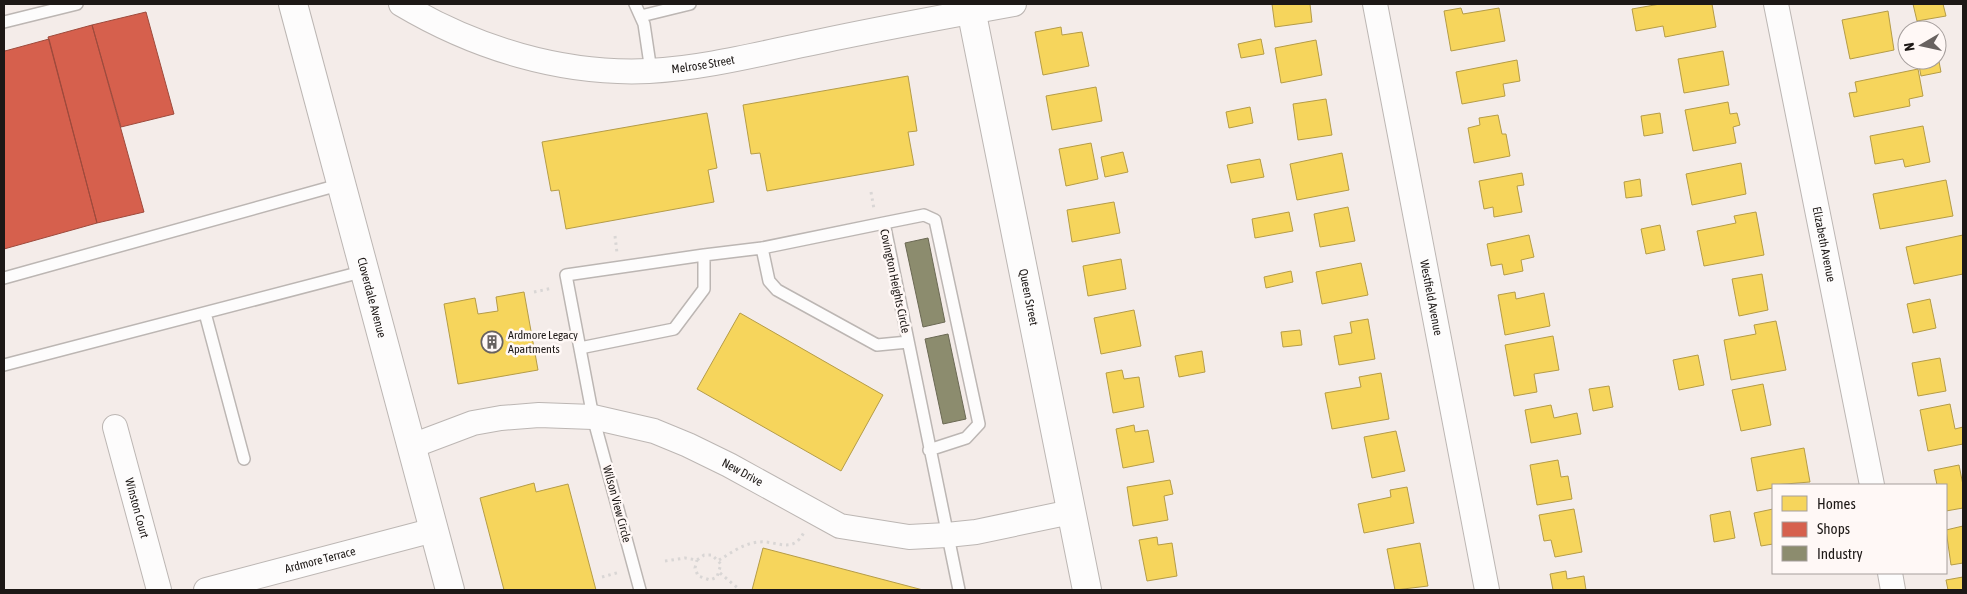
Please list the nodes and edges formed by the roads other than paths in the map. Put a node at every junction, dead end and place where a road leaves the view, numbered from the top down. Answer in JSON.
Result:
{"nodes":[{"id":1,"x":294,"y":4,"type":"edge"},
{"id":2,"x":401,"y":4,"type":"edge"},
{"id":3,"x":635,"y":4,"type":"edge"},
{"id":4,"x":690,"y":4,"type":"edge"},
{"id":5,"x":1014,"y":4,"type":"edge"},
{"id":6,"x":1375,"y":4,"type":"edge"},
{"id":7,"x":1776,"y":4,"type":"edge"},
{"id":8,"x":70,"y":5,"type":"edge"},
{"id":9,"x":970,"y":8,"type":"edge"},
{"id":10,"x":641,"y":16,"type":"junction"},
{"id":11,"x":4,"y":22,"type":"edge"},
{"id":12,"x":651,"y":71,"type":"junction"},
{"id":13,"x":342,"y":184,"type":"junction"},
{"id":14,"x":884,"y":223,"type":"junction"},
{"id":15,"x":762,"y":248,"type":"junction"},
{"id":16,"x":704,"y":255,"type":"junction"},
{"id":17,"x":365,"y":271,"type":"junction"},
{"id":18,"x":4,"y":278,"type":"edge"},
{"id":19,"x":205,"y":313,"type":"junction"},
{"id":20,"x":908,"y":342,"type":"junction"},
{"id":21,"x":580,"y":348,"type":"junction"},
{"id":22,"x":4,"y":364,"type":"edge"},
{"id":23,"x":594,"y":417,"type":"junction"},
{"id":24,"x":115,"y":427,"type":"dead end"},
{"id":25,"x":412,"y":446,"type":"junction"},
{"id":26,"x":929,"y":450,"type":"junction"},
{"id":27,"x":244,"y":459,"type":"dead end"},
{"id":28,"x":1872,"y":484,"type":"edge"},
{"id":29,"x":1071,"y":512,"type":"junction"},
{"id":30,"x":434,"y":530,"type":"junction"},
{"id":31,"x":947,"y":535,"type":"junction"},
{"id":32,"x":1890,"y":574,"type":"edge"},
{"id":33,"x":229,"y":587,"type":"edge"},
{"id":34,"x":159,"y":590,"type":"edge"},
{"id":35,"x":206,"y":590,"type":"edge"},
{"id":36,"x":450,"y":590,"type":"edge"},
{"id":37,"x":640,"y":590,"type":"edge"},
{"id":38,"x":959,"y":590,"type":"edge"},
{"id":39,"x":1087,"y":590,"type":"edge"},
{"id":40,"x":1487,"y":590,"type":"edge"},
{"id":41,"x":1893,"y":590,"type":"edge"}],
"edges":[{"from":1,"to":13,"type":"street","name":"Cloverdale Avenue"},
{"from":2,"to":12,"type":"street","name":"Melrose Street"},
{"from":3,"to":10,"type":"lane"},
{"from":4,"to":10,"type":"lane"},
{"from":5,"to":9,"type":"street","name":"Melrose Street"},
{"from":6,"to":40,"type":"street","name":"Westfield Avenue"},
{"from":7,"to":28,"type":"street","name":"Elizabeth Avenue"},
{"from":8,"to":11,"type":"lane"},
{"from":9,"to":12,"type":"street","name":"Melrose Street"},
{"from":9,"to":29,"type":"street","name":"Queen Street"},
{"from":10,"to":12,"type":"lane"},
{"from":13,"to":17,"type":"street","name":"Cloverdale Avenue"},
{"from":13,"to":18,"type":"lane"},
{"from":14,"to":15,"type":"lane","name":"Covington Heights Circle"},
{"from":14,"to":20,"type":"lane","name":"Covington Heights Circle"},
{"from":14,"to":26,"type":"lane"},
{"from":15,"to":16,"type":"lane","name":"Covington Heights Circle"},
{"from":15,"to":20,"type":"lane","name":"Covington Heights Circle"},
{"from":16,"to":21,"type":"lane"},
{"from":16,"to":21,"type":"lane","name":"Covington Heights Circle"},
{"from":17,"to":19,"type":"lane"},
{"from":17,"to":25,"type":"street","name":"Cloverdale Avenue"},
{"from":19,"to":22,"type":"lane"},
{"from":19,"to":27,"type":"lane"},
{"from":20,"to":26,"type":"lane","name":"Covington Heights Circle"},
{"from":21,"to":23,"type":"lane","name":"Covington Heights Circle"},
{"from":23,"to":25,"type":"street","name":"New Drive"},
{"from":23,"to":31,"type":"street","name":"New Drive"},
{"from":23,"to":37,"type":"lane","name":"Wilson View Circle"},
{"from":24,"to":34,"type":"street","name":"Winston Court"},
{"from":25,"to":30,"type":"street","name":"Cloverdale Avenue"},
{"from":26,"to":31,"type":"lane","name":"Covington Heights Circle"},
{"from":29,"to":31,"type":"street","name":"New Drive"},
{"from":29,"to":39,"type":"street","name":"Queen Street"},
{"from":30,"to":33,"type":"street","name":"Ardmore Terrace"},
{"from":30,"to":36,"type":"street","name":"Cloverdale Avenue"},
{"from":31,"to":38,"type":"lane"},
{"from":32,"to":41,"type":"street"},
{"from":33,"to":35,"type":"street","name":"Ardmore Terrace"}]}
